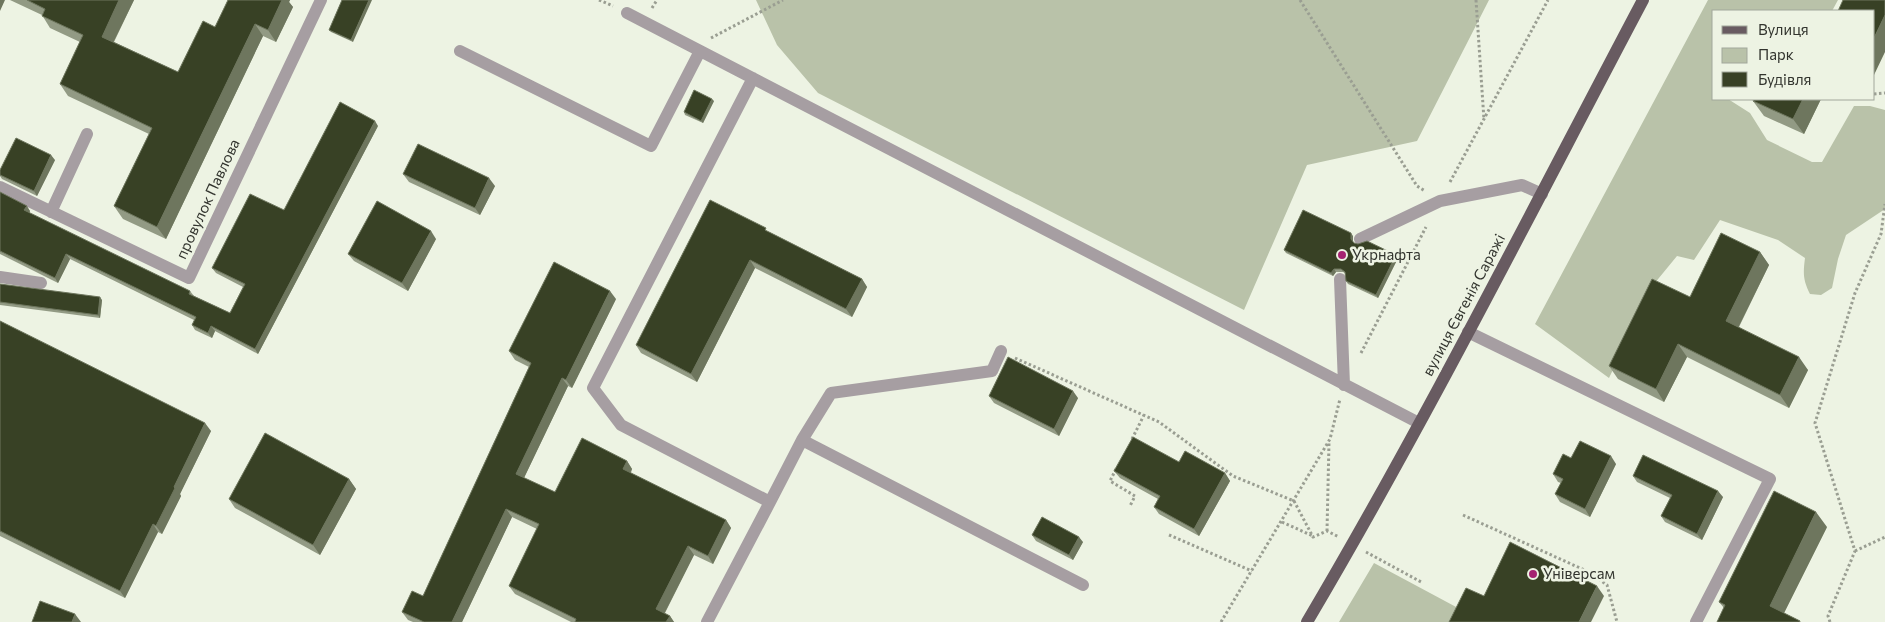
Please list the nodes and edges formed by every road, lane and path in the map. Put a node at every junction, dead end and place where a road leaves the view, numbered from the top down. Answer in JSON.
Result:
{"nodes":[{"id":1,"x":321,"y":0,"type":"edge"},
{"id":2,"x":783,"y":0,"type":"edge"},
{"id":3,"x":1300,"y":0,"type":"edge"},
{"id":4,"x":1476,"y":0,"type":"edge"},
{"id":5,"x":1548,"y":0,"type":"edge"},
{"id":6,"x":1643,"y":0,"type":"edge"},
{"id":7,"x":628,"y":13,"type":"dead end"},
{"id":8,"x":697,"y":49,"type":"junction"},
{"id":9,"x":460,"y":50,"type":"dead end"},
{"id":10,"x":753,"y":78,"type":"junction"},
{"id":11,"x":1484,"y":120,"type":"junction"},
{"id":12,"x":87,"y":134,"type":"dead end"},
{"id":13,"x":0,"y":187,"type":"edge"},
{"id":14,"x":1542,"y":194,"type":"junction"},
{"id":15,"x":1440,"y":201,"type":"junction"},
{"id":16,"x":1885,"y":204,"type":"edge"},
{"id":17,"x":51,"y":212,"type":"junction"},
{"id":18,"x":1883,"y":223,"type":"junction"},
{"id":19,"x":1885,"y":230,"type":"edge"},
{"id":20,"x":1360,"y":239,"type":"dead end"},
{"id":21,"x":0,"y":278,"type":"edge"},
{"id":22,"x":1340,"y":280,"type":"dead end"},
{"id":23,"x":41,"y":283,"type":"edge"},
{"id":24,"x":1468,"y":332,"type":"junction"},
{"id":25,"x":1001,"y":351,"type":"joint"},
{"id":26,"x":1358,"y":358,"type":"dead end"},
{"id":27,"x":1344,"y":385,"type":"junction"},
{"id":28,"x":1144,"y":415,"type":"junction"},
{"id":29,"x":1419,"y":423,"type":"junction"},
{"id":30,"x":1330,"y":439,"type":"junction"},
{"id":31,"x":802,"y":440,"type":"junction"},
{"id":32,"x":1131,"y":440,"type":"edge"},
{"id":33,"x":1118,"y":465,"type":"edge"},
{"id":34,"x":1294,"y":501,"type":"junction"},
{"id":35,"x":770,"y":502,"type":"junction"},
{"id":36,"x":1130,"y":506,"type":"dead end"},
{"id":37,"x":1463,"y":515,"type":"dead end"},
{"id":38,"x":1282,"y":522,"type":"junction"},
{"id":39,"x":1327,"y":531,"type":"dead end"},
{"id":40,"x":1169,"y":535,"type":"dead end"},
{"id":41,"x":1313,"y":537,"type":"dead end"},
{"id":42,"x":1885,"y":537,"type":"edge"},
{"id":43,"x":1855,"y":551,"type":"junction"},
{"id":44,"x":1252,"y":571,"type":"junction"},
{"id":45,"x":1083,"y":585,"type":"dead end"},
{"id":46,"x":707,"y":622,"type":"edge"},
{"id":47,"x":1221,"y":622,"type":"edge"},
{"id":48,"x":1307,"y":622,"type":"edge"},
{"id":49,"x":1617,"y":622,"type":"edge"},
{"id":50,"x":1696,"y":622,"type":"edge"},
{"id":51,"x":1830,"y":622,"type":"edge"}],
"edges":[{"from":1,"to":17,"type":"street","name":"провулок Павлова"},
{"from":2,"to":8,"type":"path"},
{"from":3,"to":15,"type":"path"},
{"from":4,"to":11,"type":"path"},
{"from":5,"to":11,"type":"path"},
{"from":6,"to":14,"type":"main road","name":"вулиця Євгенія Саражі"},
{"from":7,"to":8,"type":"street"},
{"from":8,"to":9,"type":"street"},
{"from":8,"to":10,"type":"street"},
{"from":10,"to":27,"type":"street"},
{"from":10,"to":35,"type":"street"},
{"from":11,"to":15,"type":"path"},
{"from":12,"to":17,"type":"street"},
{"from":13,"to":17,"type":"street","name":"провулок Павлова"},
{"from":14,"to":15,"type":"street"},
{"from":14,"to":24,"type":"main road","name":"вулиця Євгенія Саражі"},
{"from":15,"to":20,"type":"street"},
{"from":15,"to":26,"type":"path"},
{"from":16,"to":18,"type":"path"},
{"from":18,"to":19,"type":"path"},
{"from":18,"to":43,"type":"path"},
{"from":21,"to":23,"type":"street"},
{"from":22,"to":27,"type":"street"},
{"from":24,"to":29,"type":"main road","name":"вулиця Євгенія Саражі"},
{"from":24,"to":50,"type":"street"},
{"from":25,"to":28,"type":"path"},
{"from":25,"to":31,"type":"street"},
{"from":27,"to":29,"type":"street"},
{"from":27,"to":30,"type":"path"},
{"from":28,"to":32,"type":"path"},
{"from":28,"to":34,"type":"path"},
{"from":29,"to":48,"type":"main road","name":"вулиця Євгенія Саражі"},
{"from":30,"to":34,"type":"path"},
{"from":30,"to":39,"type":"path"},
{"from":31,"to":35,"type":"street"},
{"from":31,"to":45,"type":"street"},
{"from":33,"to":36,"type":"path"},
{"from":34,"to":38,"type":"path"},
{"from":35,"to":46,"type":"street"},
{"from":37,"to":49,"type":"path"},
{"from":38,"to":41,"type":"path"},
{"from":38,"to":44,"type":"path"},
{"from":40,"to":44,"type":"path"},
{"from":42,"to":43,"type":"path"},
{"from":43,"to":51,"type":"path"},
{"from":44,"to":47,"type":"path"}]}
